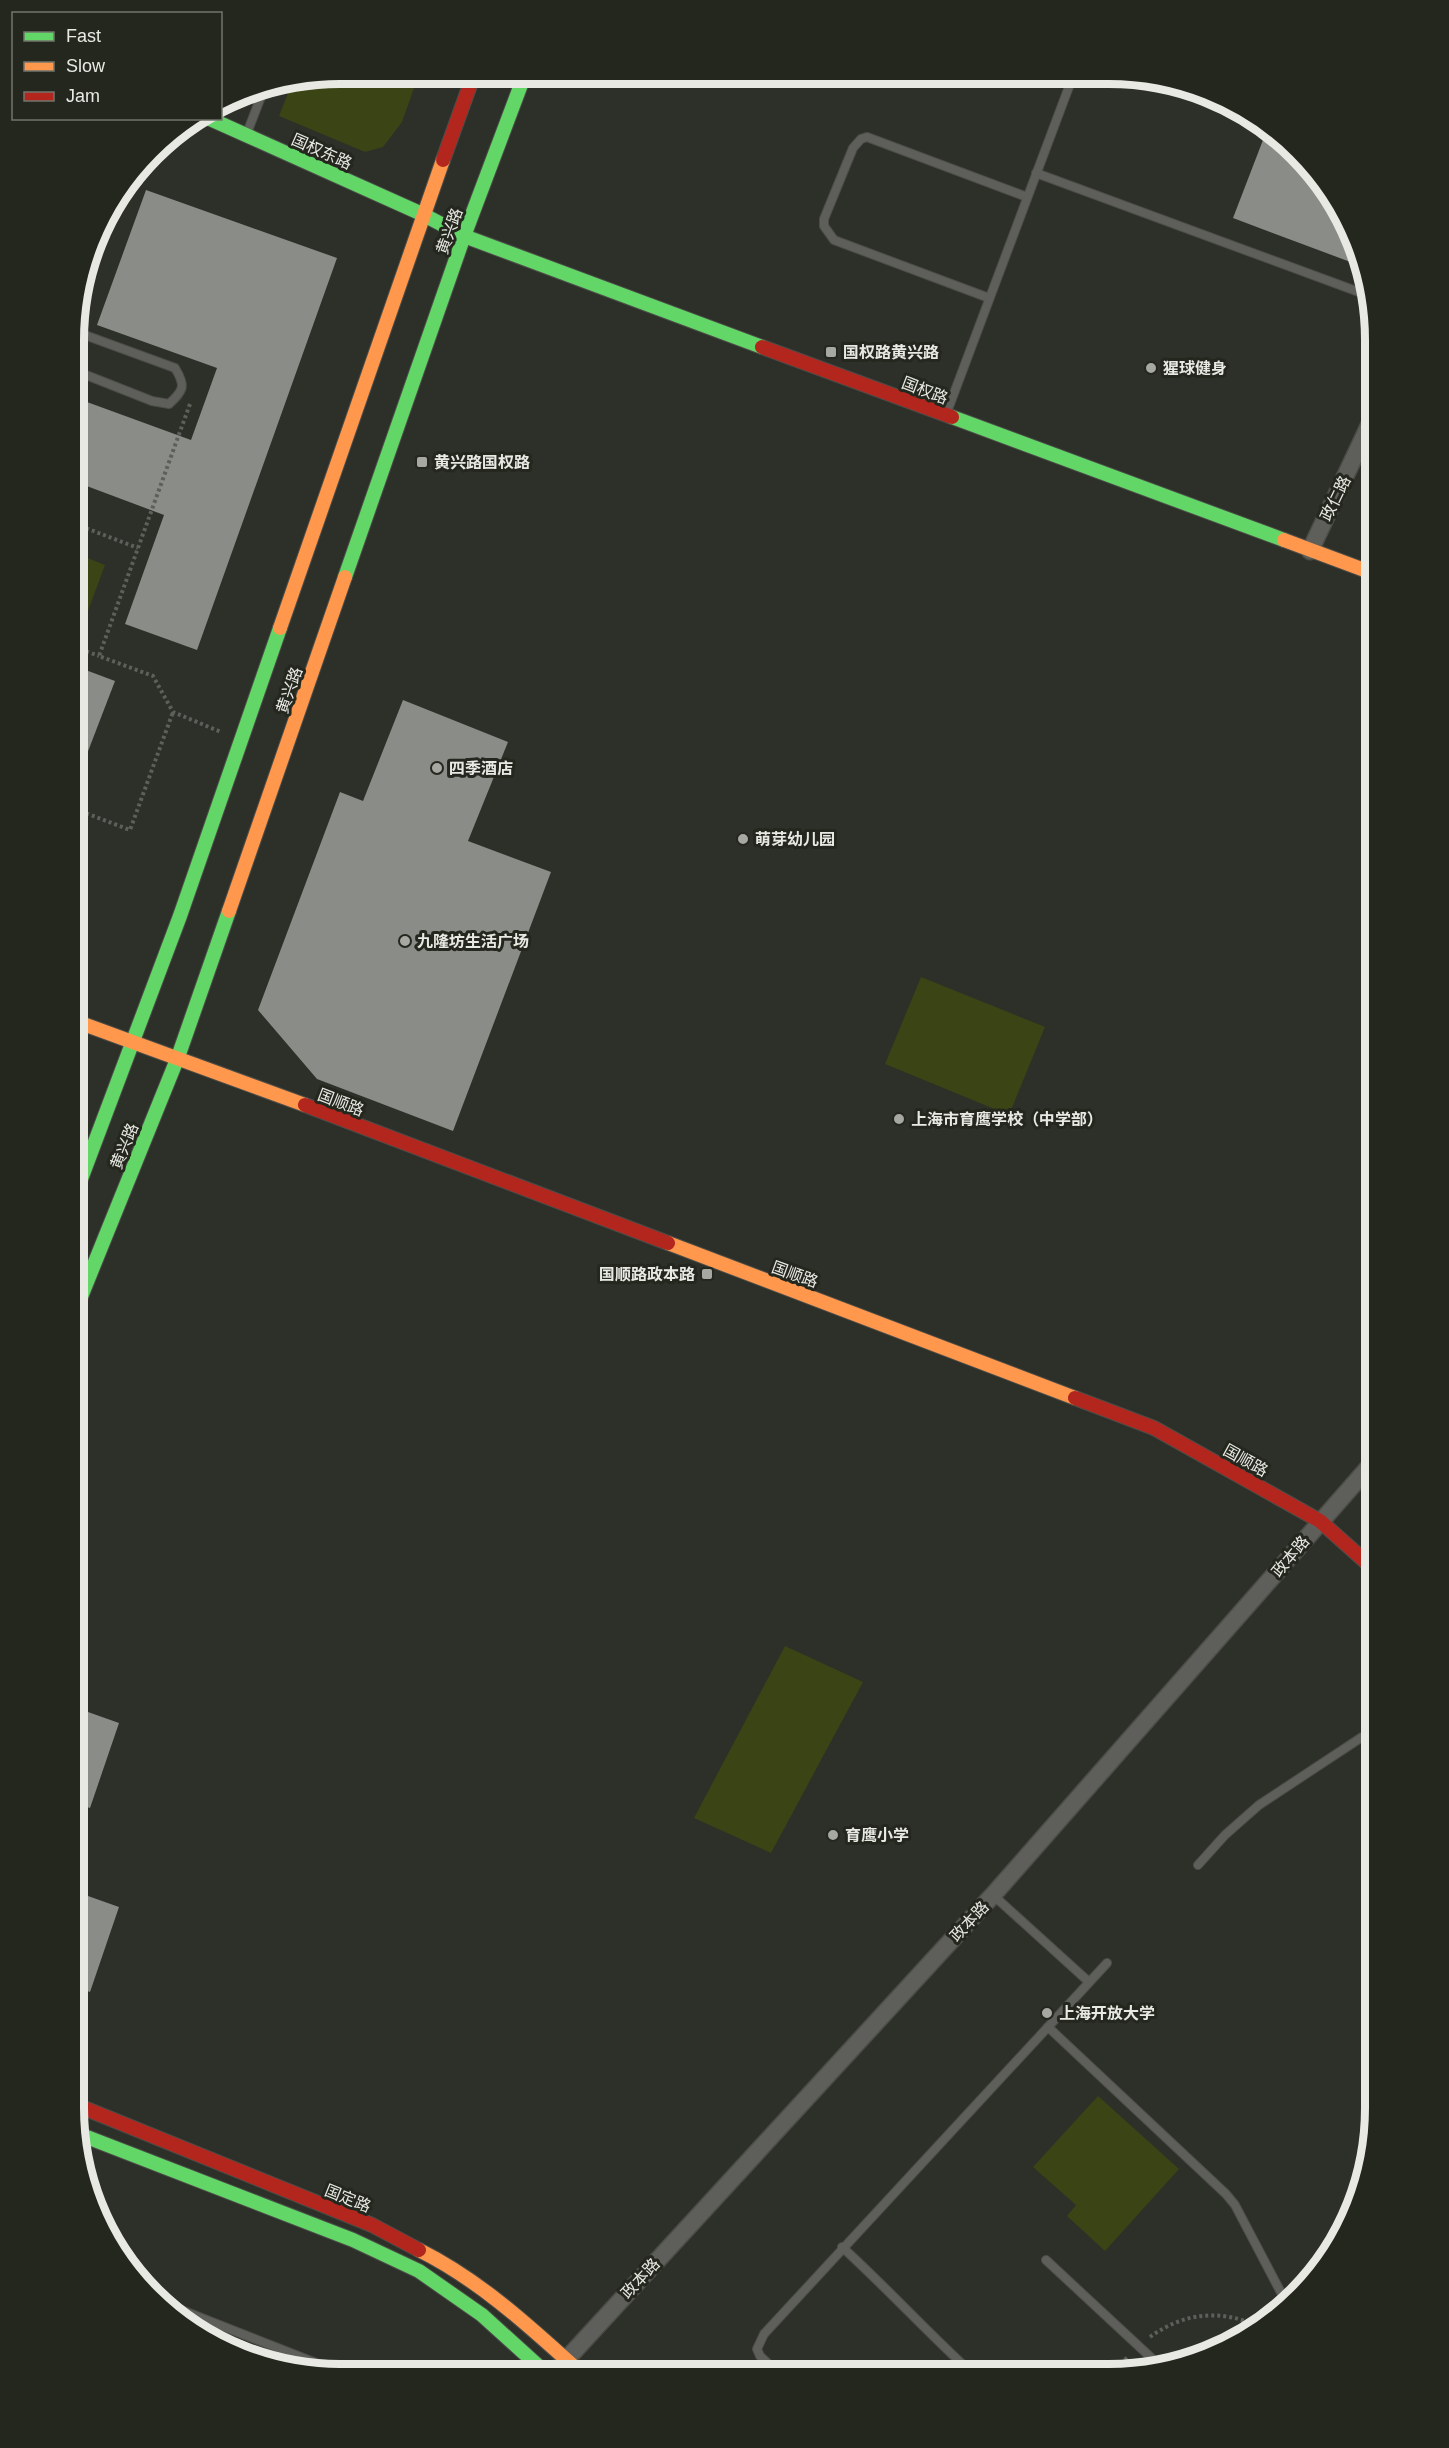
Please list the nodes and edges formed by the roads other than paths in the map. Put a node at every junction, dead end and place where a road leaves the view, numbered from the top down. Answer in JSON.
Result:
{"nodes":[{"id":1,"x":470,"y":84,"type":"edge"},
{"id":2,"x":521,"y":84,"type":"edge"},
{"id":3,"x":1070,"y":84,"type":"edge"},
{"id":4,"x":260,"y":97,"type":"edge"},
{"id":5,"x":212,"y":120,"type":"edge"},
{"id":6,"x":246,"y":135,"type":"junction"},
{"id":7,"x":1036,"y":173,"type":"junction"},
{"id":8,"x":1027,"y":197,"type":"junction"},
{"id":9,"x":422,"y":214,"type":"junction"},
{"id":10,"x":464,"y":236,"type":"junction"},
{"id":11,"x":1361,"y":293,"type":"edge"},
{"id":12,"x":989,"y":298,"type":"junction"},
{"id":13,"x":84,"y":335,"type":"edge"},
{"id":14,"x":84,"y":374,"type":"edge"},
{"id":15,"x":945,"y":416,"type":"junction"},
{"id":16,"x":1365,"y":436,"type":"edge"},
{"id":17,"x":1310,"y":550,"type":"junction"},
{"id":18,"x":1365,"y":570,"type":"edge"},
{"id":19,"x":84,"y":1024,"type":"edge"},
{"id":20,"x":135,"y":1044,"type":"junction"},
{"id":21,"x":178,"y":1057,"type":"junction"},
{"id":22,"x":84,"y":1172,"type":"edge"},
{"id":23,"x":84,"y":1292,"type":"edge"},
{"id":24,"x":1365,"y":1471,"type":"edge"},
{"id":25,"x":1320,"y":1521,"type":"junction"},
{"id":26,"x":1365,"y":1561,"type":"edge"},
{"id":27,"x":1365,"y":1738,"type":"edge"},
{"id":28,"x":1198,"y":1865,"type":"dead end"},
{"id":29,"x":993,"y":1895,"type":"junction"},
{"id":30,"x":1107,"y":1963,"type":"dead end"},
{"id":31,"x":1089,"y":1982,"type":"junction"},
{"id":32,"x":1048,"y":2027,"type":"junction"},
{"id":33,"x":84,"y":2108,"type":"edge"},
{"id":34,"x":86,"y":2137,"type":"edge"},
{"id":35,"x":842,"y":2247,"type":"junction"},
{"id":36,"x":1046,"y":2260,"type":"dead end"},
{"id":37,"x":1283,"y":2296,"type":"edge"},
{"id":38,"x":184,"y":2311,"type":"edge"},
{"id":39,"x":566,"y":2358,"type":"junction"},
{"id":40,"x":1154,"y":2360,"type":"edge"},
{"id":41,"x":315,"y":2362,"type":"edge"},
{"id":42,"x":536,"y":2364,"type":"edge"},
{"id":43,"x":561,"y":2364,"type":"edge"},
{"id":44,"x":572,"y":2364,"type":"edge"},
{"id":45,"x":768,"y":2364,"type":"edge"},
{"id":46,"x":963,"y":2364,"type":"edge"}],
"edges":[{"from":1,"to":9,"type":"street","name":"黄兴路"},
{"from":2,"to":10,"type":"street","name":"黄兴路"},
{"from":3,"to":7,"type":"lane"},
{"from":4,"to":6,"type":"lane"},
{"from":5,"to":6,"type":"street","name":"国权东路"},
{"from":6,"to":9,"type":"street","name":"国权东路"},
{"from":7,"to":8,"type":"lane"},
{"from":7,"to":11,"type":"lane"},
{"from":8,"to":12,"type":"lane"},
{"from":8,"to":12,"type":"lane"},
{"from":9,"to":10,"type":"street","name":"国权东路"},
{"from":9,"to":20,"type":"street","name":"黄兴路"},
{"from":10,"to":15,"type":"street","name":"国权路"},
{"from":10,"to":21,"type":"street","name":"黄兴路"},
{"from":12,"to":15,"type":"lane"},
{"from":13,"to":14,"type":"lane"},
{"from":15,"to":17,"type":"street","name":"国权路"},
{"from":16,"to":17,"type":"street","name":"政仁路"},
{"from":17,"to":18,"type":"street","name":"国权路"},
{"from":19,"to":20,"type":"street","name":"国顺路"},
{"from":20,"to":21,"type":"street","name":"国顺路"},
{"from":20,"to":22,"type":"street","name":"黄兴路"},
{"from":21,"to":23,"type":"street","name":"黄兴路"},
{"from":21,"to":25,"type":"street","name":"国顺路"},
{"from":24,"to":25,"type":"street","name":"政本路"},
{"from":25,"to":26,"type":"street","name":"国顺路"},
{"from":25,"to":29,"type":"street","name":"政本路"},
{"from":27,"to":28,"type":"lane"},
{"from":29,"to":31,"type":"lane"},
{"from":29,"to":39,"type":"street","name":"政本路"},
{"from":30,"to":31,"type":"lane"},
{"from":31,"to":32,"type":"lane"},
{"from":32,"to":35,"type":"lane"},
{"from":32,"to":37,"type":"lane"},
{"from":33,"to":39,"type":"street","name":"国定路"},
{"from":34,"to":42,"type":"street"},
{"from":35,"to":45,"type":"lane"},
{"from":35,"to":46,"type":"lane"},
{"from":36,"to":40,"type":"lane"},
{"from":38,"to":41,"type":"lane"},
{"from":39,"to":43,"type":"street","name":"政本路"},
{"from":39,"to":44,"type":"street","name":"国定路"}]}
